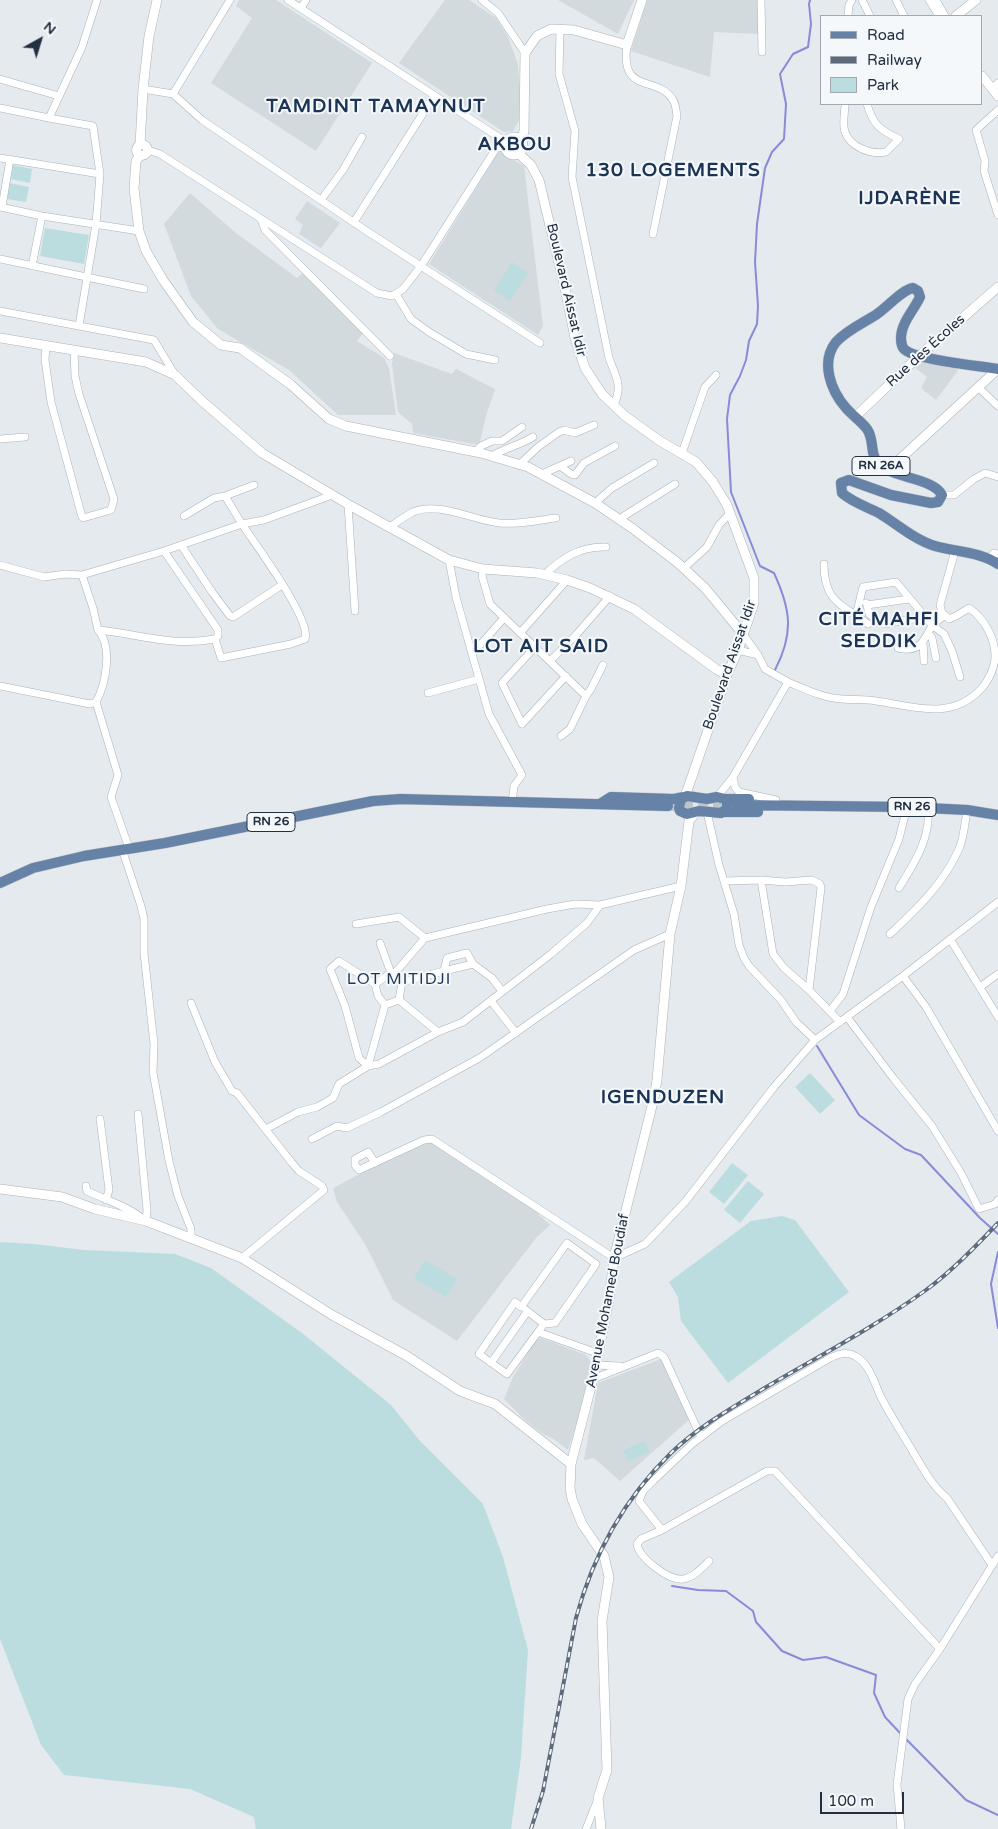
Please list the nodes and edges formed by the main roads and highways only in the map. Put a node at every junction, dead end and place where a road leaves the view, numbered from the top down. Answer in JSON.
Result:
{"nodes":[{"id":1,"x":998,"y":369,"type":"edge"},
{"id":2,"x":995,"y":559,"type":"edge"},
{"id":3,"x":722,"y":795,"type":"junction"},
{"id":4,"x":684,"y":797,"type":"junction"},
{"id":5,"x":599,"y":805,"type":"junction"},
{"id":6,"x":737,"y":805,"type":"tunnel mouth"},
{"id":7,"x":668,"y":806,"type":"tunnel mouth"},
{"id":8,"x":826,"y":806,"type":"junction"},
{"id":9,"x":724,"y":812,"type":"junction"},
{"id":10,"x":998,"y":815,"type":"edge"},
{"id":11,"x":690,"y":816,"type":"junction"},
{"id":12,"x":0,"y":883,"type":"edge"}],
"edges":[{"from":1,"to":2,"type":"main road","number":"RN 26A"},
{"from":3,"to":4,"type":"main road","number":"RN 26"},
{"from":3,"to":8,"type":"main road","number":"RN 26"},
{"from":3,"to":9,"type":"main road"},
{"from":4,"to":5,"type":"main road","number":"RN 26"},
{"from":4,"to":11,"type":"main road"},
{"from":5,"to":7,"type":"main road","number":"RN 26"},
{"from":5,"to":11,"type":"main road","number":"RN 26"},
{"from":5,"to":12,"type":"main road","number":"RN 26"},
{"from":6,"to":8,"type":"main road","number":"RN 26"},
{"from":8,"to":9,"type":"main road","number":"RN 26"},
{"from":8,"to":10,"type":"main road","number":"RN 26"},
{"from":9,"to":11,"type":"main road","number":"RN 26"}]}
